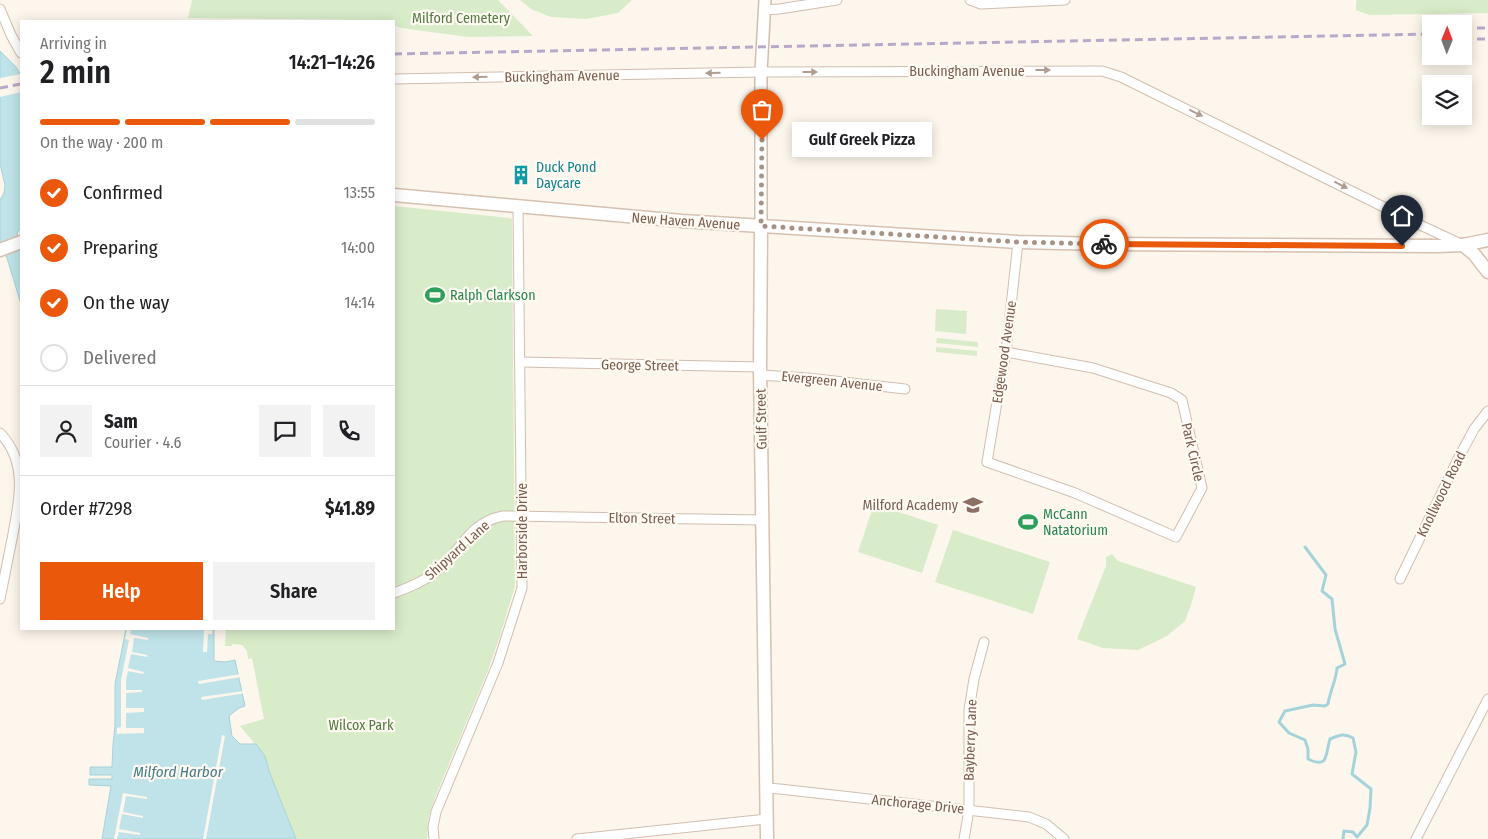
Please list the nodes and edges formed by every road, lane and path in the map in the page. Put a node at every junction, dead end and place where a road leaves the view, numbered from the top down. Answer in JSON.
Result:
{"nodes":[{"id":1,"x":837,"y":0,"type":"edge"},
{"id":2,"x":970,"y":0,"type":"edge"},
{"id":3,"x":1065,"y":0,"type":"edge"},
{"id":4,"x":765,"y":5,"type":"edge"},
{"id":5,"x":0,"y":9,"type":"edge"},
{"id":6,"x":20,"y":51,"type":"edge"},
{"id":7,"x":762,"y":72,"type":"junction"},
{"id":8,"x":395,"y":79,"type":"edge"},
{"id":9,"x":395,"y":195,"type":"edge"},
{"id":10,"x":518,"y":207,"type":"junction"},
{"id":11,"x":761,"y":226,"type":"junction"},
{"id":12,"x":1488,"y":240,"type":"edge"},
{"id":13,"x":20,"y":242,"type":"edge"},
{"id":14,"x":1018,"y":242,"type":"junction"},
{"id":15,"x":1463,"y":244,"type":"junction"},
{"id":16,"x":0,"y":250,"type":"edge"},
{"id":17,"x":1488,"y":272,"type":"edge"},
{"id":18,"x":1006,"y":352,"type":"junction"},
{"id":19,"x":520,"y":362,"type":"junction"},
{"id":20,"x":760,"y":371,"type":"junction"},
{"id":21,"x":905,"y":389,"type":"dead end"},
{"id":22,"x":1488,"y":411,"type":"edge"},
{"id":23,"x":0,"y":433,"type":"edge"},
{"id":24,"x":987,"y":462,"type":"joint"},
{"id":25,"x":522,"y":516,"type":"junction"},
{"id":26,"x":763,"y":520,"type":"junction"},
{"id":27,"x":1400,"y":580,"type":"dead end"},
{"id":28,"x":395,"y":593,"type":"edge"},
{"id":29,"x":0,"y":599,"type":"edge"},
{"id":30,"x":984,"y":642,"type":"dead end"},
{"id":31,"x":1488,"y":699,"type":"edge"},
{"id":32,"x":766,"y":788,"type":"junction"},
{"id":33,"x":969,"y":810,"type":"junction"},
{"id":34,"x":766,"y":819,"type":"junction"},
{"id":35,"x":642,"y":836,"type":"edge"},
{"id":36,"x":434,"y":839,"type":"edge"},
{"id":37,"x":577,"y":839,"type":"edge"},
{"id":38,"x":766,"y":839,"type":"edge"},
{"id":39,"x":964,"y":839,"type":"edge"},
{"id":40,"x":1064,"y":839,"type":"edge"},
{"id":41,"x":1416,"y":839,"type":"edge"}],
"edges":[{"from":1,"to":4,"type":"street"},
{"from":2,"to":3,"type":"street"},
{"from":4,"to":7,"type":"street","name":"Gulf Street"},
{"from":5,"to":6,"type":"street"},
{"from":7,"to":8,"type":"street","name":"Buckingham Avenue","one_way":true},
{"from":7,"to":11,"type":"street","name":"Gulf Street"},
{"from":7,"to":15,"type":"street","name":"Buckingham Avenue","one_way":true},
{"from":9,"to":10,"type":"main road","name":"New Haven Avenue"},
{"from":10,"to":11,"type":"main road","name":"New Haven Avenue"},
{"from":10,"to":19,"type":"street","name":"Harborside Drive"},
{"from":11,"to":14,"type":"main road","name":"New Haven Avenue"},
{"from":11,"to":20,"type":"main road","name":"Gulf Street"},
{"from":12,"to":15,"type":"main road","name":"New Haven Avenue"},
{"from":13,"to":16,"type":"main road"},
{"from":14,"to":15,"type":"main road","name":"New Haven Avenue"},
{"from":14,"to":18,"type":"street","name":"Edgewood Avenue"},
{"from":15,"to":17,"type":"main road","name":"Buckingham Avenue"},
{"from":18,"to":24,"type":"street","name":"Edgewood Avenue"},
{"from":18,"to":24,"type":"street","name":"Park Circle"},
{"from":19,"to":20,"type":"street","name":"George Street"},
{"from":19,"to":25,"type":"street","name":"Harborside Drive"},
{"from":20,"to":21,"type":"street","name":"Evergreen Avenue"},
{"from":20,"to":26,"type":"main road","name":"Gulf Street"},
{"from":22,"to":27,"type":"street","name":"Knollwood Road"},
{"from":23,"to":29,"type":"street"},
{"from":25,"to":26,"type":"street","name":"Elton Street"},
{"from":25,"to":28,"type":"street","name":"Shipyard Lane"},
{"from":25,"to":36,"type":"street","name":"Harborside Drive"},
{"from":26,"to":32,"type":"main road","name":"Gulf Street"},
{"from":30,"to":33,"type":"street","name":"Bayberry Lane"},
{"from":31,"to":41,"type":"street"},
{"from":32,"to":33,"type":"street","name":"Anchorage Drive"},
{"from":32,"to":34,"type":"main road","name":"Gulf Street"},
{"from":33,"to":39,"type":"street","name":"Bayberry Lane"},
{"from":33,"to":40,"type":"street","name":"Anchorage Drive"},
{"from":34,"to":35,"type":"street"},
{"from":34,"to":38,"type":"main road","name":"Gulf Street"},
{"from":35,"to":37,"type":"street"}]}
